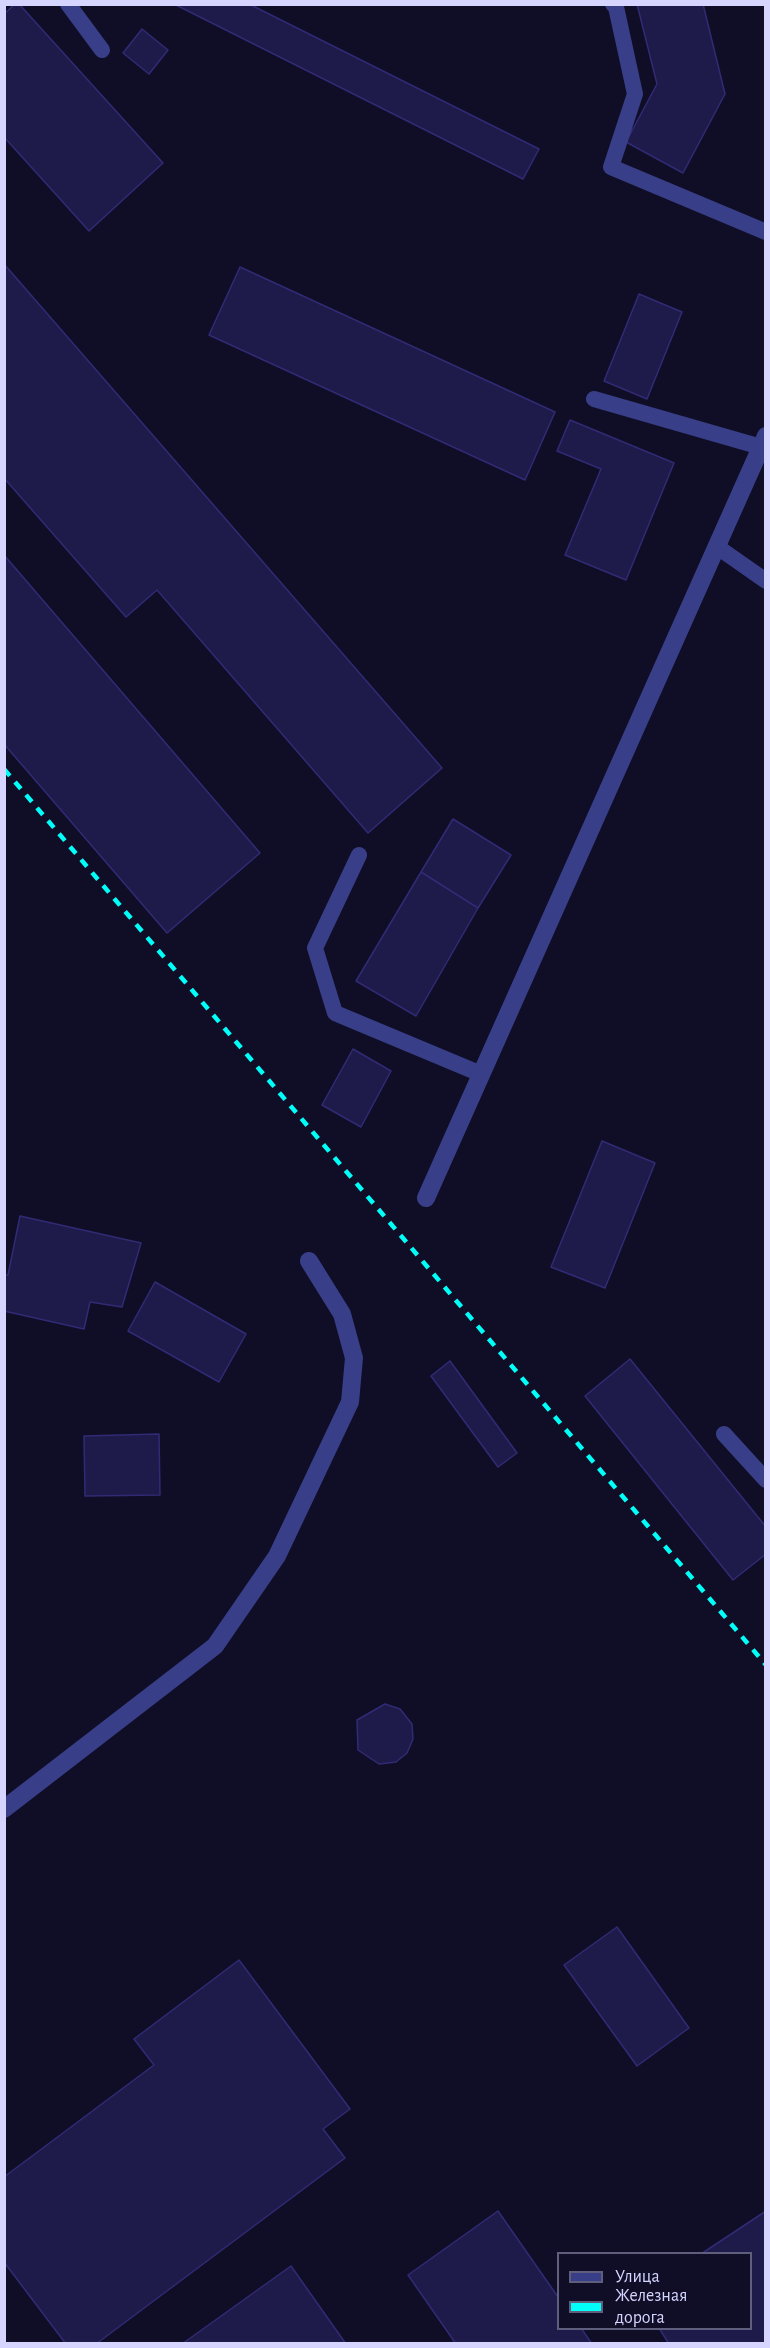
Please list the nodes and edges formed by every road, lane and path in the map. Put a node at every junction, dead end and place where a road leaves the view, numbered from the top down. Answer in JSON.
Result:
{"nodes":[{"id":1,"x":68,"y":4,"type":"edge"},
{"id":2,"x":613,"y":4,"type":"edge"},
{"id":3,"x":102,"y":50,"type":"dead end"},
{"id":4,"x":765,"y":232,"type":"edge"},
{"id":5,"x":594,"y":399,"type":"dead end"},
{"id":6,"x":763,"y":442,"type":"edge"},
{"id":7,"x":717,"y":546,"type":"junction"},
{"id":8,"x":765,"y":581,"type":"edge"},
{"id":9,"x":359,"y":855,"type":"dead end"},
{"id":10,"x":481,"y":1074,"type":"junction"},
{"id":11,"x":426,"y":1198,"type":"dead end"},
{"id":12,"x":309,"y":1261,"type":"dead end"},
{"id":13,"x":724,"y":1434,"type":"dead end"},
{"id":14,"x":765,"y":1480,"type":"edge"},
{"id":15,"x":4,"y":1809,"type":"edge"}],
"edges":[{"from":1,"to":3,"type":"lane"},
{"from":2,"to":4,"type":"lane"},
{"from":5,"to":6,"type":"lane"},
{"from":6,"to":7,"type":"street"},
{"from":7,"to":8,"type":"lane"},
{"from":7,"to":10,"type":"street"},
{"from":9,"to":10,"type":"lane"},
{"from":10,"to":11,"type":"street"},
{"from":12,"to":15,"type":"street"},
{"from":13,"to":14,"type":"lane"}]}
